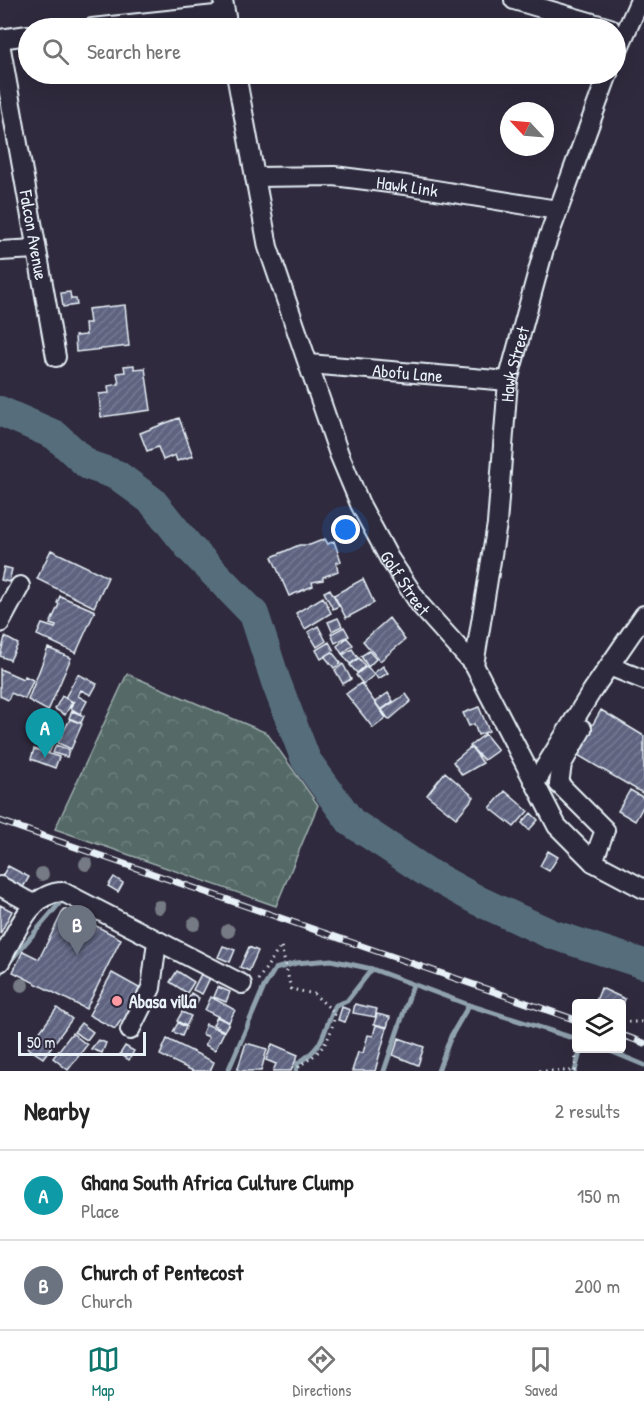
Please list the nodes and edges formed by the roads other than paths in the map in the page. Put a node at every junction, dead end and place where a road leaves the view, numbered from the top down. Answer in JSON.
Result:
{"nodes":[{"id":1,"x":640,"y":0,"type":"edge"},
{"id":2,"x":527,"y":2,"type":"edge"},
{"id":3,"x":225,"y":14,"type":"edge"},
{"id":4,"x":187,"y":18,"type":"edge"},
{"id":5,"x":577,"y":18,"type":"edge"},
{"id":6,"x":626,"y":19,"type":"edge"},
{"id":7,"x":18,"y":38,"type":"edge"},
{"id":8,"x":0,"y":41,"type":"edge"},
{"id":9,"x":3,"y":81,"type":"edge"},
{"id":10,"x":238,"y":84,"type":"edge"},
{"id":11,"x":604,"y":84,"type":"edge"},
{"id":12,"x":255,"y":177,"type":"junction"},
{"id":13,"x":557,"y":210,"type":"junction"},
{"id":14,"x":36,"y":249,"type":"junction"},
{"id":15,"x":0,"y":251,"type":"edge"},
{"id":16,"x":56,"y":357,"type":"dead end"},
{"id":17,"x":309,"y":364,"type":"junction"},
{"id":18,"x":508,"y":381,"type":"junction"},
{"id":19,"x":20,"y":586,"type":"dead end"},
{"id":20,"x":644,"y":615,"type":"edge"},
{"id":21,"x":0,"y":623,"type":"edge"},
{"id":22,"x":474,"y":665,"type":"junction"},
{"id":23,"x":609,"y":666,"type":"junction"},
{"id":24,"x":644,"y":680,"type":"edge"},
{"id":25,"x":601,"y":698,"type":"dead end"},
{"id":26,"x":535,"y":783,"type":"junction"},
{"id":27,"x":593,"y":862,"type":"junction"},
{"id":28,"x":0,"y":886,"type":"edge"},
{"id":29,"x":644,"y":889,"type":"edge"},
{"id":30,"x":33,"y":904,"type":"junction"},
{"id":31,"x":160,"y":942,"type":"junction"},
{"id":32,"x":0,"y":962,"type":"edge"},
{"id":33,"x":242,"y":984,"type":"road end"},
{"id":34,"x":130,"y":1030,"type":"dead end"}],
"edges":[{"from":1,"to":6,"type":"street"},
{"from":2,"to":5,"type":"street"},
{"from":3,"to":4,"type":"street"},
{"from":7,"to":8,"type":"street"},
{"from":8,"to":9,"type":"street","name":"Falcon Avenue"},
{"from":9,"to":14,"type":"street","name":"Falcon Avenue"},
{"from":10,"to":12,"type":"street","name":"Golf Street"},
{"from":11,"to":13,"type":"street","name":"Hawk Street"},
{"from":12,"to":13,"type":"street","name":"Hawk Link"},
{"from":12,"to":17,"type":"street","name":"Golf Street"},
{"from":13,"to":18,"type":"street","name":"Hawk Street"},
{"from":14,"to":15,"type":"street"},
{"from":14,"to":16,"type":"street","name":"Falcon Avenue"},
{"from":17,"to":18,"type":"street","name":"Abofu Lane"},
{"from":17,"to":22,"type":"street","name":"Golf Street"},
{"from":18,"to":22,"type":"street","name":"Hawk Street"},
{"from":19,"to":21,"type":"street"},
{"from":20,"to":23,"type":"street"},
{"from":22,"to":26,"type":"street","name":"Golf Street"},
{"from":23,"to":24,"type":"street"},
{"from":23,"to":26,"type":"street"},
{"from":25,"to":27,"type":"street"},
{"from":26,"to":27,"type":"street","name":"Golf Street"},
{"from":27,"to":29,"type":"street","name":"Golf Street"},
{"from":28,"to":30,"type":"street"},
{"from":30,"to":31,"type":"street"},
{"from":30,"to":32,"type":"street"},
{"from":31,"to":33,"type":"street"},
{"from":31,"to":34,"type":"street"}]}
